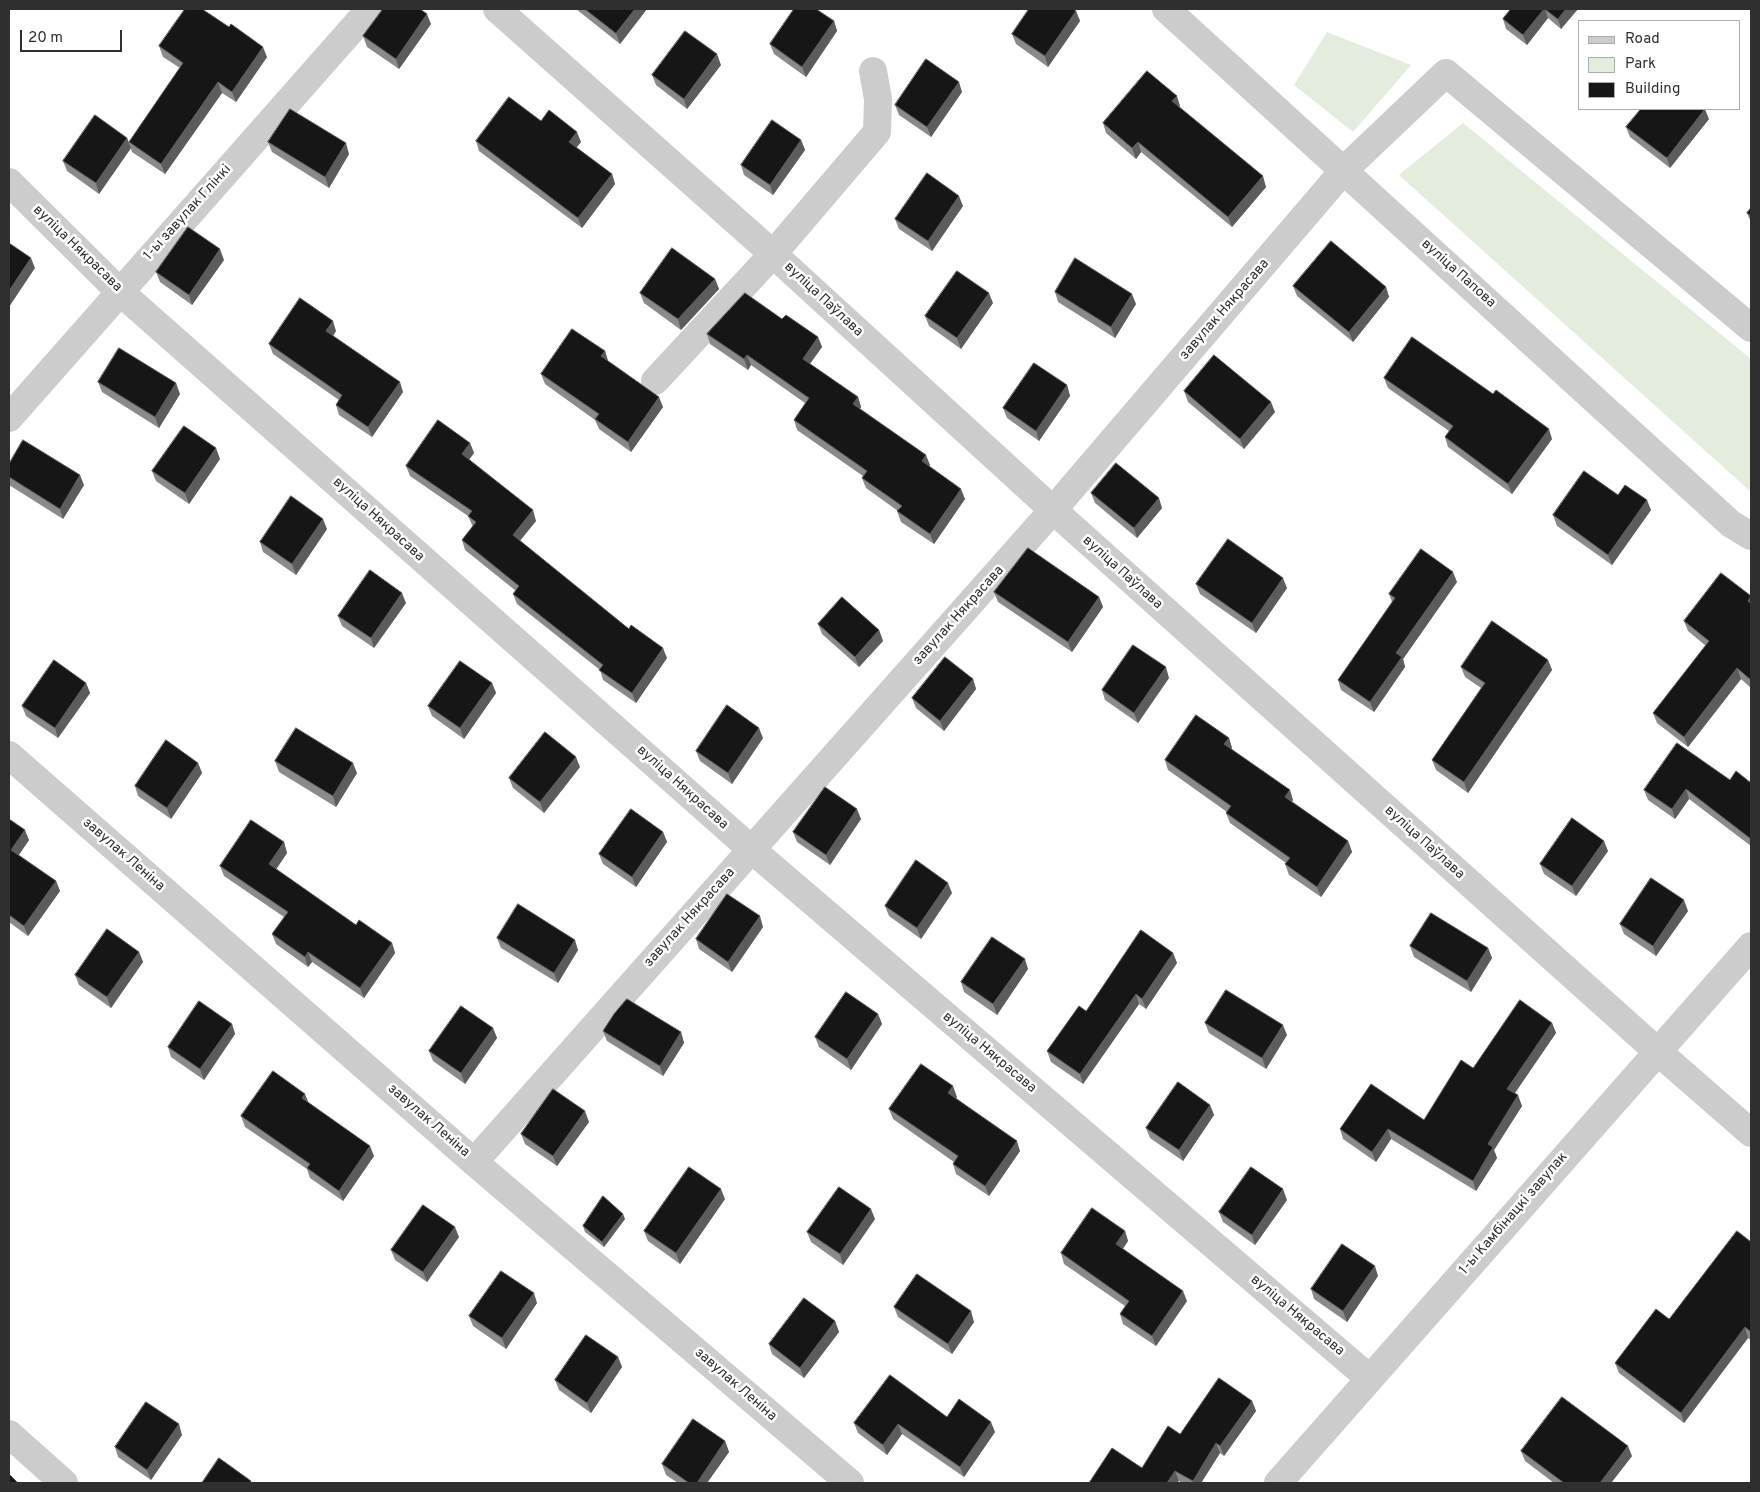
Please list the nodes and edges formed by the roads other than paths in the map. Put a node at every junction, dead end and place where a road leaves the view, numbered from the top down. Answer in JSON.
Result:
{"nodes":[{"id":1,"x":370,"y":9,"type":"edge"},
{"id":2,"x":497,"y":9,"type":"edge"},
{"id":3,"x":1166,"y":9,"type":"edge"},
{"id":4,"x":873,"y":72,"type":"dead end"},
{"id":5,"x":1344,"y":170,"type":"junction"},
{"id":6,"x":9,"y":182,"type":"edge"},
{"id":7,"x":773,"y":254,"type":"junction"},
{"id":8,"x":119,"y":291,"type":"junction"},
{"id":9,"x":1751,"y":328,"type":"edge"},
{"id":10,"x":656,"y":381,"type":"dead end"},
{"id":11,"x":9,"y":418,"type":"edge"},
{"id":12,"x":1053,"y":510,"type":"junction"},
{"id":13,"x":1751,"y":536,"type":"edge"},
{"id":14,"x":9,"y":756,"type":"edge"},
{"id":15,"x":750,"y":849,"type":"junction"},
{"id":16,"x":1751,"y":946,"type":"edge"},
{"id":17,"x":1656,"y":1051,"type":"junction"},
{"id":18,"x":1751,"y":1133,"type":"edge"},
{"id":19,"x":474,"y":1162,"type":"junction"},
{"id":20,"x":1369,"y":1378,"type":"junction"},
{"id":21,"x":9,"y":1434,"type":"edge"},
{"id":22,"x":64,"y":1483,"type":"edge"},
{"id":23,"x":850,"y":1483,"type":"edge"},
{"id":24,"x":1278,"y":1483,"type":"edge"}],
"edges":[{"from":1,"to":8,"type":"street","name":"1-ы завулак Глінкі"},
{"from":2,"to":7,"type":"street","name":"вуліца Паўлава"},
{"from":3,"to":5,"type":"street","name":"вуліца Папова"},
{"from":4,"to":7,"type":"street"},
{"from":5,"to":9,"type":"street","name":"завулак Някрасава"},
{"from":5,"to":12,"type":"street","name":"завулак Някрасава"},
{"from":5,"to":13,"type":"street","name":"вуліца Папова"},
{"from":6,"to":8,"type":"street","name":"вуліца Някрасава"},
{"from":7,"to":10,"type":"street"},
{"from":7,"to":12,"type":"street","name":"вуліца Паўлава"},
{"from":8,"to":11,"type":"street","name":"1-ы завулак Глінкі"},
{"from":8,"to":15,"type":"street","name":"вуліца Някрасава"},
{"from":12,"to":15,"type":"street","name":"завулак Някрасава"},
{"from":12,"to":17,"type":"street","name":"вуліца Паўлава"},
{"from":14,"to":19,"type":"street","name":"завулак Леніна"},
{"from":15,"to":19,"type":"street","name":"завулак Някрасава"},
{"from":15,"to":20,"type":"street","name":"вуліца Някрасава"},
{"from":16,"to":17,"type":"street","name":"1-ы Камбінацкі завулак"},
{"from":17,"to":18,"type":"street","name":"вуліца Паўлава"},
{"from":17,"to":20,"type":"street","name":"1-ы Камбінацкі завулак"},
{"from":19,"to":23,"type":"street","name":"завулак Леніна"},
{"from":20,"to":24,"type":"street","name":"1-ы Камбінацкі завулак"},
{"from":21,"to":22,"type":"street"}]}
